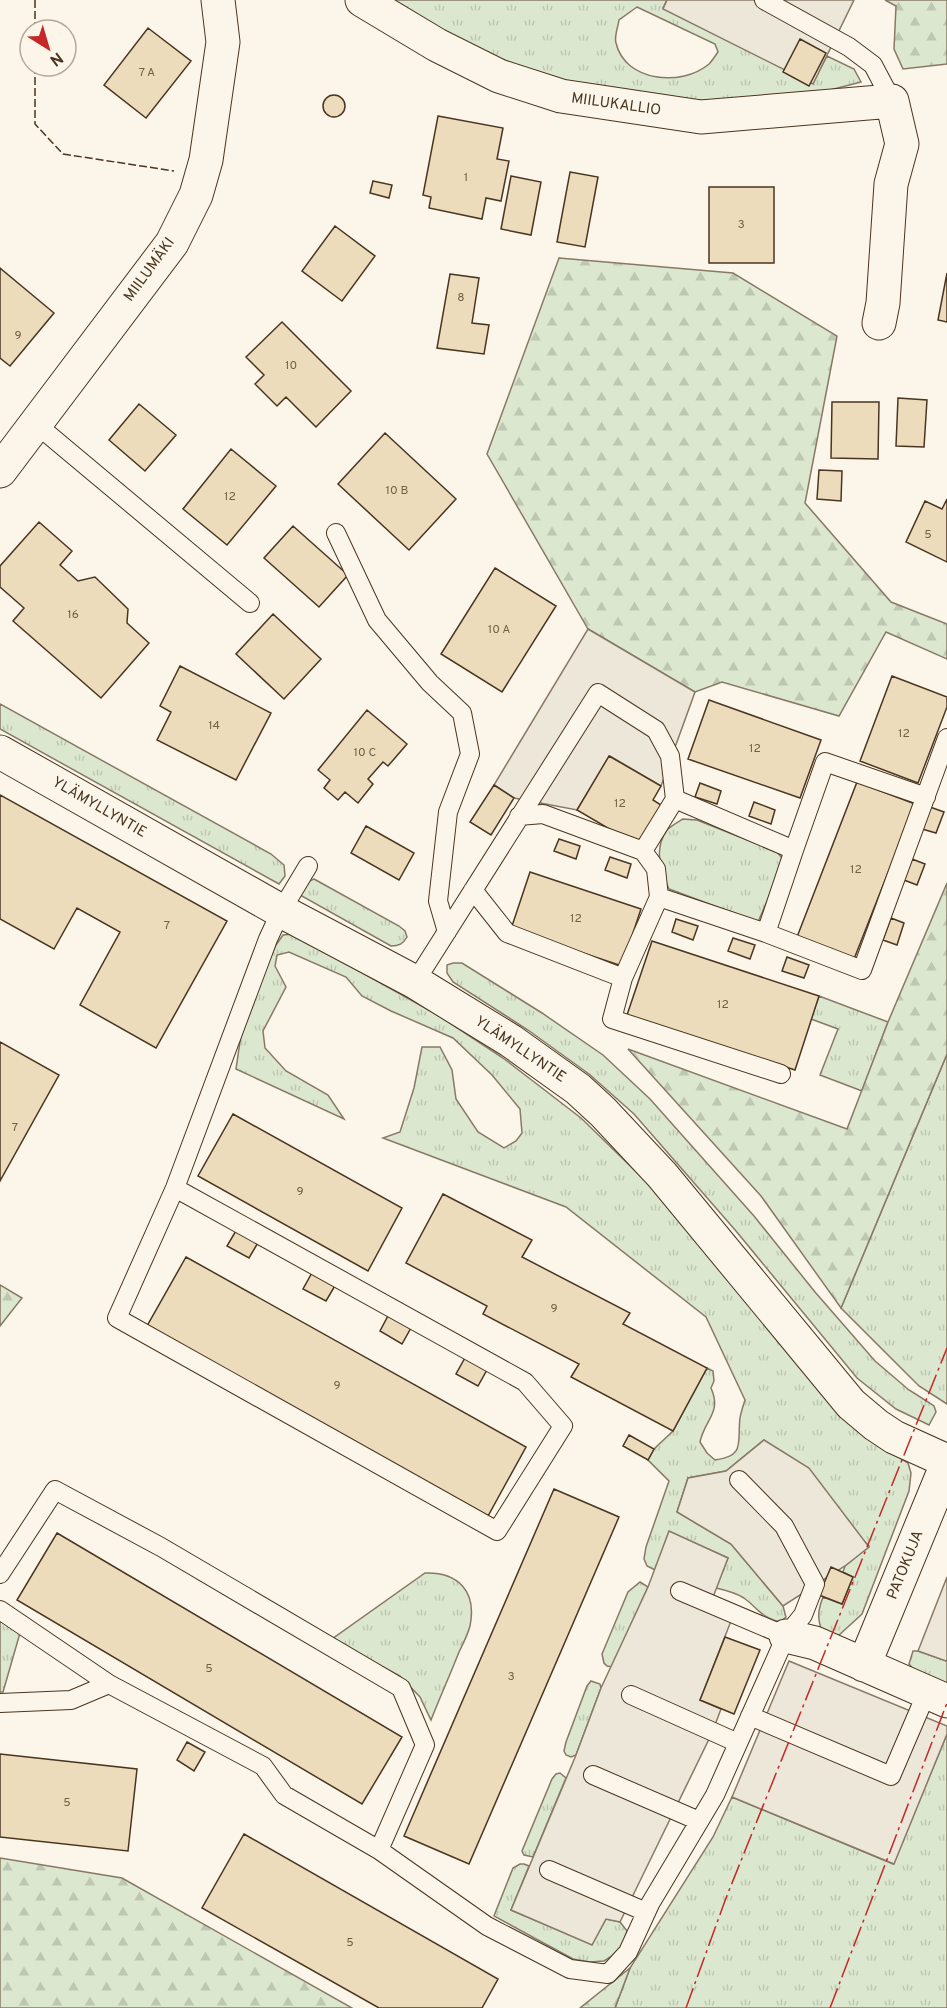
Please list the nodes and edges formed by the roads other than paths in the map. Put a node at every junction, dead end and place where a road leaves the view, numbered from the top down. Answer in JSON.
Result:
{"nodes":[{"id":1,"x":218,"y":0,"type":"edge"},
{"id":2,"x":362,"y":0,"type":"edge"},
{"id":3,"x":764,"y":0,"type":"edge"},
{"id":4,"x":892,"y":101,"type":"junction"},
{"id":5,"x":879,"y":323,"type":"dead end"},
{"id":6,"x":36,"y":424,"type":"junction"},
{"id":7,"x":5,"y":453,"type":"edge"},
{"id":8,"x":336,"y":532,"type":"dead end"},
{"id":9,"x":250,"y":603,"type":"dead end"},
{"id":10,"x":947,"y":738,"type":"edge"},
{"id":11,"x":0,"y":752,"type":"edge"},
{"id":12,"x":926,"y":797,"type":"junction"},
{"id":13,"x":675,"y":799,"type":"junction"},
{"id":14,"x":519,"y":816,"type":"junction"},
{"id":15,"x":794,"y":850,"type":"junction"},
{"id":16,"x":644,"y":851,"type":"junction"},
{"id":17,"x":308,"y":866,"type":"dead end"},
{"id":18,"x":473,"y":890,"type":"junction"},
{"id":19,"x":659,"y":897,"type":"junction"},
{"id":20,"x":281,"y":911,"type":"junction"},
{"id":21,"x":447,"y":932,"type":"junction"},
{"id":22,"x":766,"y":933,"type":"junction"},
{"id":23,"x":623,"y":978,"type":"junction"},
{"id":24,"x":415,"y":982,"type":"junction"},
{"id":25,"x":781,"y":1074,"type":"dead end"},
{"id":26,"x":175,"y":1188,"type":"junction"},
{"id":27,"x":947,"y":1463,"type":"edge"},
{"id":28,"x":739,"y":1480,"type":"dead end"},
{"id":29,"x":0,"y":1574,"type":"edge"},
{"id":30,"x":680,"y":1591,"type":"dead end"},
{"id":31,"x":0,"y":1610,"type":"edge"},
{"id":32,"x":786,"y":1636,"type":"junction"},
{"id":33,"x":864,"y":1665,"type":"junction"},
{"id":34,"x":109,"y":1684,"type":"junction"},
{"id":35,"x":631,"y":1695,"type":"dead end"},
{"id":36,"x":937,"y":1697,"type":"edge"},
{"id":37,"x":0,"y":1702,"type":"edge"},
{"id":38,"x":750,"y":1716,"type":"junction"},
{"id":39,"x":738,"y":1743,"type":"junction"},
{"id":40,"x":593,"y":1775,"type":"dead end"},
{"id":41,"x":699,"y":1821,"type":"junction"},
{"id":42,"x":379,"y":1850,"type":"junction"},
{"id":43,"x":549,"y":1870,"type":"dead end"},
{"id":44,"x":646,"y":1912,"type":"junction"}],
"edges":[{"from":1,"to":6,"type":"street","name":"MIILUMÄKI"},
{"from":2,"to":4,"type":"street","name":"MIILUKALLIO"},
{"from":3,"to":4,"type":"lane"},
{"from":4,"to":5,"type":"street"},
{"from":6,"to":7,"type":"street","name":"MIILUMÄKI"},
{"from":6,"to":9,"type":"lane"},
{"from":8,"to":21,"type":"lane"},
{"from":10,"to":12,"type":"lane"},
{"from":11,"to":20,"type":"street","name":"YLÄMYLLYNTIE"},
{"from":12,"to":15,"type":"lane"},
{"from":12,"to":22,"type":"lane"},
{"from":13,"to":14,"type":"lane"},
{"from":13,"to":15,"type":"lane"},
{"from":13,"to":16,"type":"lane"},
{"from":14,"to":16,"type":"lane"},
{"from":14,"to":18,"type":"lane"},
{"from":15,"to":22,"type":"lane"},
{"from":16,"to":19,"type":"lane"},
{"from":17,"to":20,"type":"lane"},
{"from":18,"to":21,"type":"lane"},
{"from":18,"to":23,"type":"lane"},
{"from":19,"to":22,"type":"lane"},
{"from":19,"to":23,"type":"lane"},
{"from":20,"to":24,"type":"street","name":"YLÄMYLLYNTIE"},
{"from":20,"to":26,"type":"lane"},
{"from":21,"to":24,"type":"lane"},
{"from":23,"to":25,"type":"lane"},
{"from":24,"to":27,"type":"street","name":"YLÄMYLLYNTIE"},
{"from":26,"to":26,"type":"lane"},
{"from":27,"to":33,"type":"street","name":"PATOKUJA"},
{"from":28,"to":32,"type":"lane"},
{"from":29,"to":42,"type":"lane"},
{"from":30,"to":32,"type":"lane"},
{"from":31,"to":34,"type":"lane"},
{"from":32,"to":33,"type":"street"},
{"from":32,"to":38,"type":"lane"},
{"from":33,"to":36,"type":"street"},
{"from":34,"to":37,"type":"lane"},
{"from":34,"to":42,"type":"lane"},
{"from":35,"to":39,"type":"lane"},
{"from":36,"to":38,"type":"lane"},
{"from":38,"to":39,"type":"lane"},
{"from":39,"to":41,"type":"lane"},
{"from":40,"to":41,"type":"lane"},
{"from":41,"to":44,"type":"lane"},
{"from":42,"to":44,"type":"lane"},
{"from":43,"to":44,"type":"lane"}]}
